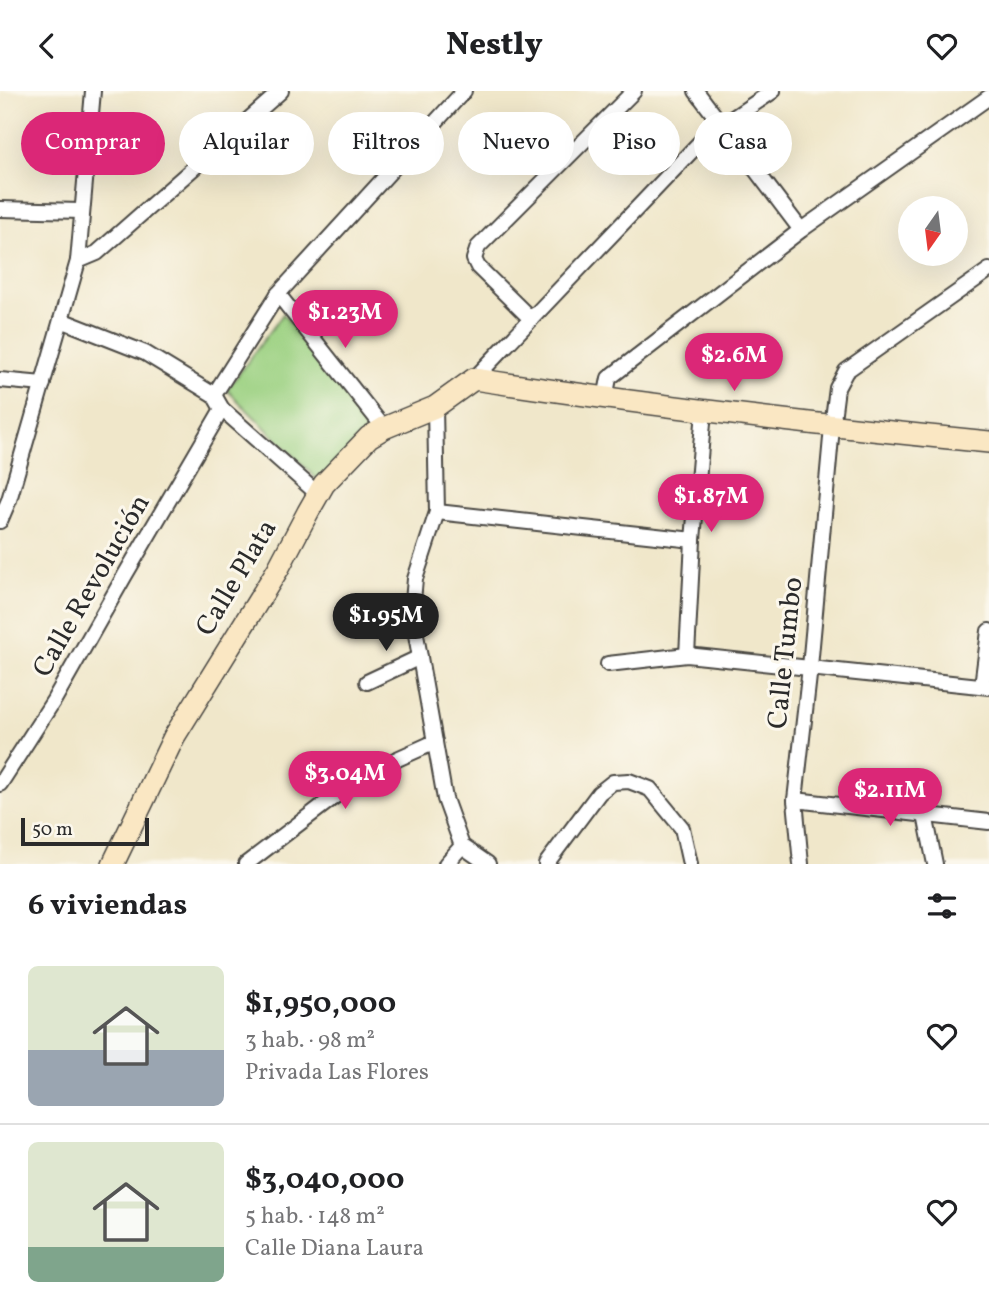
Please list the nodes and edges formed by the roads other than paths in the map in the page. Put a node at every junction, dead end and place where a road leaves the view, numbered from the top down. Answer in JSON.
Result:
{"nodes":[{"id":1,"x":93,"y":91,"type":"edge"},
{"id":2,"x":281,"y":91,"type":"edge"},
{"id":3,"x":464,"y":91,"type":"edge"},
{"id":4,"x":634,"y":91,"type":"edge"},
{"id":5,"x":696,"y":91,"type":"edge"},
{"id":6,"x":774,"y":91,"type":"edge"},
{"id":7,"x":989,"y":97,"type":"edge"},
{"id":8,"x":713,"y":112,"type":"edge"},
{"id":9,"x":742,"y":112,"type":"edge"},
{"id":10,"x":694,"y":149,"type":"edge"},
{"id":11,"x":760,"y":175,"type":"edge"},
{"id":12,"x":0,"y":209,"type":"edge"},
{"id":13,"x":81,"y":211,"type":"junction"},
{"id":14,"x":801,"y":230,"type":"junction"},
{"id":15,"x":78,"y":261,"type":"junction"},
{"id":16,"x":989,"y":270,"type":"edge"},
{"id":17,"x":278,"y":294,"type":"junction"},
{"id":18,"x":531,"y":319,"type":"junction"},
{"id":19,"x":61,"y":320,"type":"junction"},
{"id":20,"x":474,"y":379,"type":"junction"},
{"id":21,"x":0,"y":380,"type":"edge"},
{"id":22,"x":43,"y":384,"type":"junction"},
{"id":23,"x":215,"y":395,"type":"junction"},
{"id":24,"x":605,"y":399,"type":"junction"},
{"id":25,"x":435,"y":407,"type":"junction"},
{"id":26,"x":222,"y":409,"type":"junction"},
{"id":27,"x":704,"y":411,"type":"junction"},
{"id":28,"x":832,"y":427,"type":"junction"},
{"id":29,"x":384,"y":428,"type":"junction"},
{"id":30,"x":989,"y":442,"type":"edge"},
{"id":31,"x":318,"y":495,"type":"junction"},
{"id":32,"x":437,"y":512,"type":"junction"},
{"id":33,"x":0,"y":521,"type":"edge"},
{"id":34,"x":693,"y":540,"type":"junction"},
{"id":35,"x":989,"y":631,"type":"edge"},
{"id":36,"x":687,"y":655,"type":"junction"},
{"id":37,"x":420,"y":657,"type":"junction"},
{"id":38,"x":608,"y":664,"type":"dead end"},
{"id":39,"x":810,"y":667,"type":"junction"},
{"id":40,"x":367,"y":682,"type":"dead end"},
{"id":41,"x":986,"y":687,"type":"edge"},
{"id":42,"x":436,"y":742,"type":"junction"},
{"id":43,"x":0,"y":784,"type":"edge"},
{"id":44,"x":795,"y":800,"type":"junction"},
{"id":45,"x":925,"y":814,"type":"junction"},
{"id":46,"x":989,"y":822,"type":"edge"},
{"id":47,"x":461,"y":846,"type":"junction"},
{"id":48,"x":113,"y":864,"type":"edge"},
{"id":49,"x":246,"y":864,"type":"edge"},
{"id":50,"x":446,"y":864,"type":"edge"},
{"id":51,"x":488,"y":864,"type":"edge"},
{"id":52,"x":546,"y":864,"type":"edge"},
{"id":53,"x":690,"y":864,"type":"edge"},
{"id":54,"x":801,"y":864,"type":"edge"},
{"id":55,"x":935,"y":864,"type":"edge"}],
"edges":[{"from":1,"to":13,"type":"street"},
{"from":2,"to":15,"type":"street"},
{"from":3,"to":17,"type":"street"},
{"from":4,"to":18,"type":"street"},
{"from":5,"to":8,"type":"street"},
{"from":6,"to":9,"type":"street"},
{"from":7,"to":14,"type":"street"},
{"from":10,"to":18,"type":"street"},
{"from":11,"to":14,"type":"street"},
{"from":12,"to":13,"type":"street"},
{"from":13,"to":15,"type":"street"},
{"from":14,"to":24,"type":"street"},
{"from":15,"to":19,"type":"street"},
{"from":16,"to":28,"type":"street","name":"Calle Tumbo"},
{"from":17,"to":23,"type":"street"},
{"from":17,"to":29,"type":"street"},
{"from":18,"to":20,"type":"street"},
{"from":19,"to":22,"type":"street"},
{"from":19,"to":23,"type":"street"},
{"from":20,"to":24,"type":"main road"},
{"from":20,"to":25,"type":"main road","name":"Calle Plata"},
{"from":21,"to":22,"type":"street"},
{"from":22,"to":33,"type":"street"},
{"from":23,"to":26,"type":"street"},
{"from":24,"to":27,"type":"main road"},
{"from":25,"to":29,"type":"main road","name":"Calle Plata"},
{"from":25,"to":32,"type":"street"},
{"from":26,"to":31,"type":"street"},
{"from":26,"to":43,"type":"street","name":"Calle Revolución"},
{"from":27,"to":28,"type":"main road"},
{"from":27,"to":34,"type":"street"},
{"from":28,"to":30,"type":"main road"},
{"from":28,"to":39,"type":"street","name":"Calle Tumbo"},
{"from":29,"to":31,"type":"main road","name":"Calle Plata"},
{"from":31,"to":48,"type":"main road","name":"Calle Plata"},
{"from":32,"to":34,"type":"street"},
{"from":32,"to":37,"type":"street"},
{"from":34,"to":36,"type":"street"},
{"from":35,"to":41,"type":"street"},
{"from":36,"to":38,"type":"street"},
{"from":36,"to":39,"type":"street"},
{"from":37,"to":40,"type":"street"},
{"from":37,"to":42,"type":"street"},
{"from":39,"to":41,"type":"street"},
{"from":39,"to":44,"type":"street","name":"Calle Tumbo"},
{"from":42,"to":47,"type":"street"},
{"from":42,"to":49,"type":"street"},
{"from":44,"to":45,"type":"street"},
{"from":44,"to":54,"type":"street","name":"Calle Tumbo"},
{"from":45,"to":46,"type":"street"},
{"from":45,"to":55,"type":"street"},
{"from":47,"to":50,"type":"street"},
{"from":47,"to":51,"type":"street"},
{"from":52,"to":53,"type":"street"}]}
